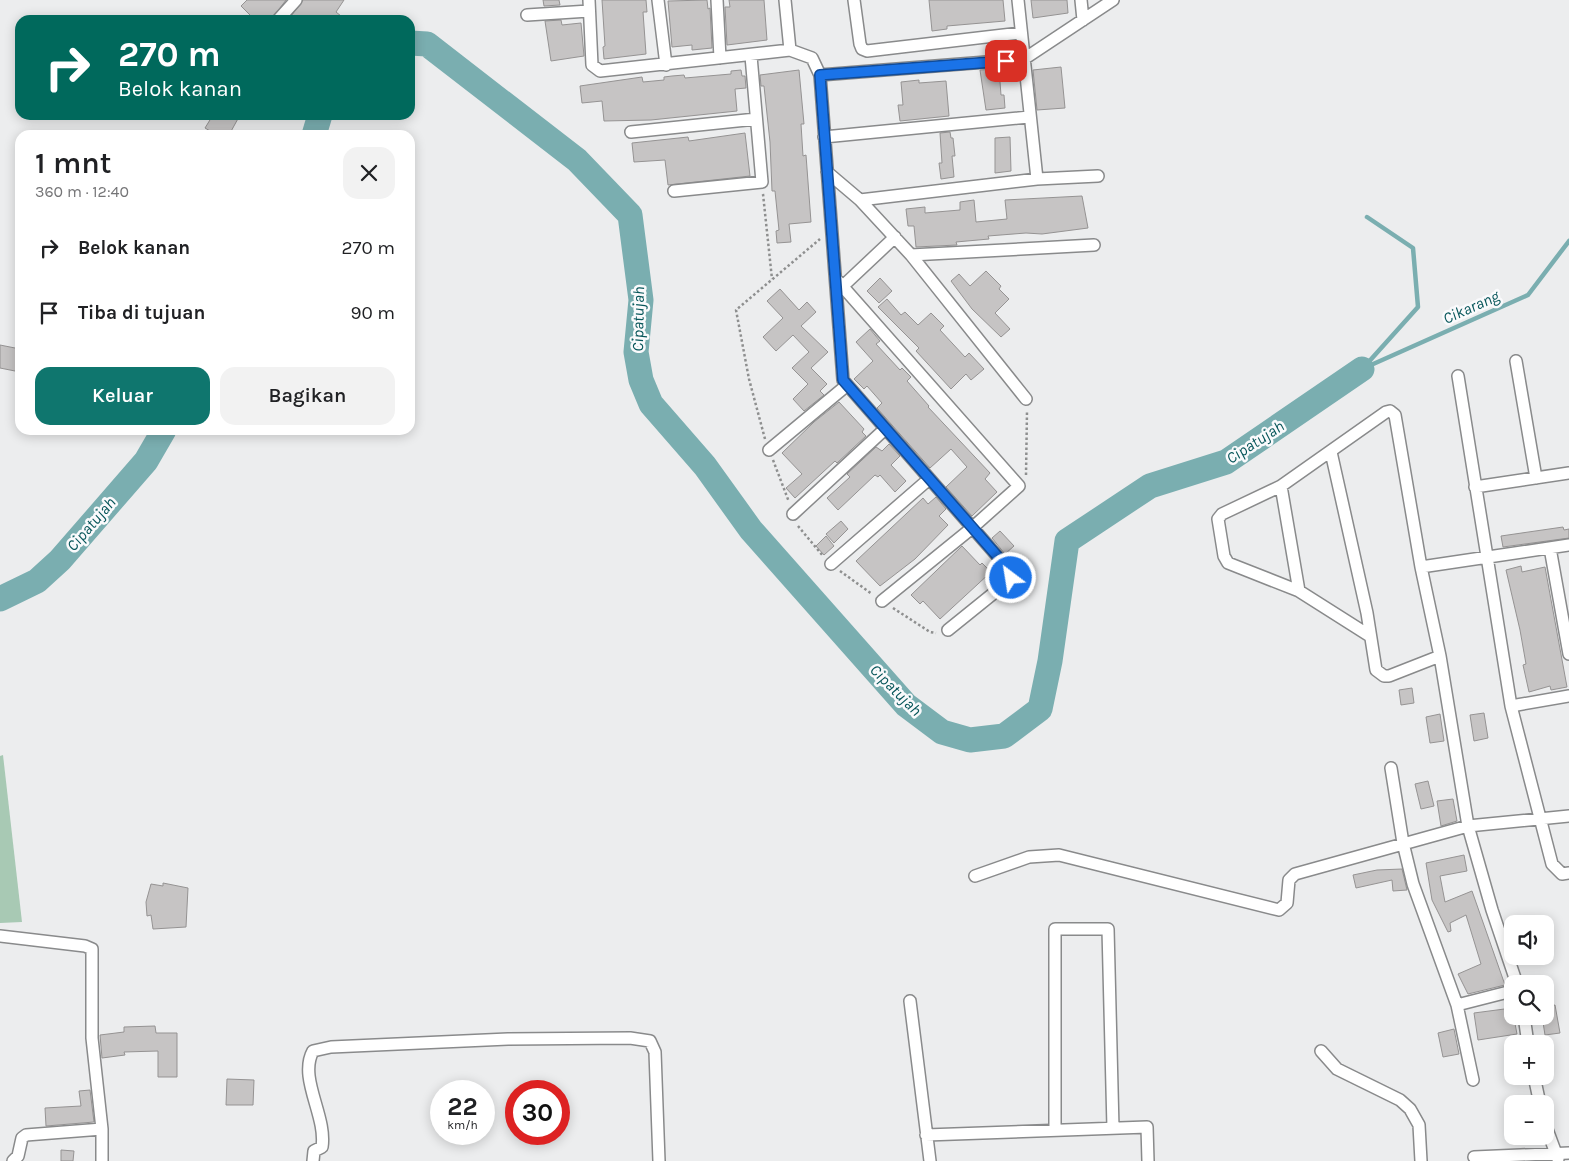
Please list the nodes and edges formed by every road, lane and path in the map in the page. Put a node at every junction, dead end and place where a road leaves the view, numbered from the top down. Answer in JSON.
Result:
{"nodes":[{"id":1,"x":296,"y":0,"type":"edge"},
{"id":2,"x":658,"y":0,"type":"edge"},
{"id":3,"x":717,"y":0,"type":"edge"},
{"id":4,"x":785,"y":0,"type":"edge"},
{"id":5,"x":854,"y":0,"type":"edge"},
{"id":6,"x":1018,"y":0,"type":"edge"},
{"id":7,"x":1081,"y":0,"type":"edge"},
{"id":8,"x":1113,"y":0,"type":"edge"},
{"id":9,"x":589,"y":6,"type":"edge"},
{"id":10,"x":282,"y":15,"type":"edge"},
{"id":11,"x":528,"y":15,"type":"dead end"},
{"id":12,"x":1083,"y":20,"type":"junction"},
{"id":13,"x":1020,"y":33,"type":"junction"},
{"id":14,"x":790,"y":50,"type":"junction"},
{"id":15,"x":750,"y":56,"type":"junction"},
{"id":16,"x":720,"y":58,"type":"junction"},
{"id":17,"x":1024,"y":59,"type":"junction"},
{"id":18,"x":666,"y":65,"type":"junction"},
{"id":19,"x":820,"y":75,"type":"junction"},
{"id":20,"x":1029,"y":117,"type":"junction"},
{"id":21,"x":756,"y":119,"type":"junction"},
{"id":22,"x":631,"y":132,"type":"dead end"},
{"id":23,"x":824,"y":137,"type":"junction"},
{"id":24,"x":827,"y":172,"type":"junction"},
{"id":25,"x":1098,"y":176,"type":"dead end"},
{"id":26,"x":1037,"y":179,"type":"junction"},
{"id":27,"x":762,"y":182,"type":"junction"},
{"id":28,"x":674,"y":192,"type":"dead end"},
{"id":29,"x":860,"y":200,"type":"junction"},
{"id":30,"x":831,"y":230,"type":"junction"},
{"id":31,"x":895,"y":237,"type":"junction"},
{"id":32,"x":1094,"y":245,"type":"dead end"},
{"id":33,"x":911,"y":255,"type":"junction"},
{"id":34,"x":772,"y":279,"type":"junction"},
{"id":35,"x":840,"y":283,"type":"junction"},
{"id":36,"x":736,"y":310,"type":"dead end"},
{"id":37,"x":1516,"y":361,"type":"dead end"},
{"id":38,"x":1458,"y":376,"type":"dead end"},
{"id":39,"x":846,"y":386,"type":"junction"},
{"id":40,"x":1026,"y":399,"type":"joint"},
{"id":41,"x":884,"y":429,"type":"junction"},
{"id":42,"x":769,"y":450,"type":"dead end"},
{"id":43,"x":1331,"y":452,"type":"junction"},
{"id":44,"x":1569,"y":473,"type":"edge"},
{"id":45,"x":1536,"y":478,"type":"junction"},
{"id":46,"x":929,"y":479,"type":"junction"},
{"id":47,"x":1019,"y":486,"type":"junction"},
{"id":48,"x":1281,"y":486,"type":"junction"},
{"id":49,"x":1475,"y":487,"type":"junction"},
{"id":50,"x":793,"y":514,"type":"dead end"},
{"id":51,"x":972,"y":528,"type":"junction"},
{"id":52,"x":1569,"y":545,"type":"edge"},
{"id":53,"x":1550,"y":548,"type":"junction"},
{"id":54,"x":1487,"y":557,"type":"junction"},
{"id":55,"x":831,"y":564,"type":"dead end"},
{"id":56,"x":1421,"y":566,"type":"junction"},
{"id":57,"x":1299,"y":591,"type":"junction"},
{"id":58,"x":882,"y":600,"type":"dead end"},
{"id":59,"x":948,"y":630,"type":"dead end"},
{"id":60,"x":1370,"y":636,"type":"junction"},
{"id":61,"x":1569,"y":654,"type":"edge"},
{"id":62,"x":1440,"y":656,"type":"junction"},
{"id":63,"x":1569,"y":696,"type":"edge"},
{"id":64,"x":1511,"y":706,"type":"junction"},
{"id":65,"x":1391,"y":768,"type":"dead end"},
{"id":66,"x":1569,"y":816,"type":"edge"},
{"id":67,"x":1539,"y":818,"type":"junction"},
{"id":68,"x":1468,"y":826,"type":"junction"},
{"id":69,"x":1403,"y":842,"type":"junction"},
{"id":70,"x":1569,"y":873,"type":"edge"},
{"id":71,"x":975,"y":876,"type":"dead end"},
{"id":72,"x":0,"y":936,"type":"edge"},
{"id":73,"x":1514,"y":975,"type":"edge"},
{"id":74,"x":1504,"y":993,"type":"edge"},
{"id":75,"x":910,"y":1001,"type":"dead end"},
{"id":76,"x":1457,"y":1005,"type":"junction"},
{"id":77,"x":1321,"y":1051,"type":"dead end"},
{"id":78,"x":1473,"y":1080,"type":"dead end"},
{"id":79,"x":1113,"y":1128,"type":"junction"},
{"id":80,"x":102,"y":1129,"type":"junction"},
{"id":81,"x":1055,"y":1130,"type":"junction"},
{"id":82,"x":926,"y":1135,"type":"junction"},
{"id":83,"x":1553,"y":1145,"type":"edge"},
{"id":84,"x":1569,"y":1153,"type":"edge"},
{"id":85,"x":1474,"y":1157,"type":"dead end"},
{"id":86,"x":1558,"y":1158,"type":"edge"},
{"id":87,"x":13,"y":1161,"type":"edge"},
{"id":88,"x":102,"y":1161,"type":"edge"},
{"id":89,"x":313,"y":1161,"type":"edge"},
{"id":90,"x":659,"y":1161,"type":"edge"},
{"id":91,"x":930,"y":1161,"type":"edge"},
{"id":92,"x":1148,"y":1161,"type":"edge"},
{"id":93,"x":1421,"y":1161,"type":"edge"}],
"edges":[{"from":1,"to":10,"type":"street"},
{"from":2,"to":18,"type":"street"},
{"from":3,"to":16,"type":"street"},
{"from":4,"to":14,"type":"street"},
{"from":5,"to":13,"type":"street"},
{"from":6,"to":13,"type":"street"},
{"from":7,"to":12,"type":"street"},
{"from":8,"to":12,"type":"street"},
{"from":9,"to":11,"type":"street"},
{"from":9,"to":18,"type":"street"},
{"from":12,"to":17,"type":"street"},
{"from":13,"to":17,"type":"street"},
{"from":14,"to":15,"type":"street"},
{"from":14,"to":19,"type":"street"},
{"from":15,"to":16,"type":"street"},
{"from":15,"to":21,"type":"street"},
{"from":16,"to":18,"type":"street"},
{"from":17,"to":19,"type":"street"},
{"from":17,"to":20,"type":"street"},
{"from":19,"to":23,"type":"street"},
{"from":20,"to":23,"type":"street"},
{"from":20,"to":26,"type":"street"},
{"from":21,"to":22,"type":"street"},
{"from":21,"to":27,"type":"street"},
{"from":23,"to":24,"type":"street"},
{"from":24,"to":29,"type":"street"},
{"from":24,"to":30,"type":"street"},
{"from":25,"to":26,"type":"street"},
{"from":26,"to":29,"type":"street"},
{"from":27,"to":28,"type":"street"},
{"from":27,"to":34,"type":"path"},
{"from":29,"to":31,"type":"street"},
{"from":30,"to":34,"type":"path"},
{"from":30,"to":35,"type":"street"},
{"from":31,"to":33,"type":"street"},
{"from":31,"to":35,"type":"street"},
{"from":32,"to":33,"type":"street"},
{"from":33,"to":40,"type":"street"},
{"from":34,"to":36,"type":"path"},
{"from":35,"to":39,"type":"street"},
{"from":35,"to":47,"type":"street"},
{"from":37,"to":45,"type":"street"},
{"from":38,"to":49,"type":"street"},
{"from":39,"to":41,"type":"street"},
{"from":39,"to":42,"type":"street"},
{"from":40,"to":47,"type":"path"},
{"from":41,"to":46,"type":"street"},
{"from":41,"to":50,"type":"street"},
{"from":43,"to":48,"type":"street"},
{"from":43,"to":56,"type":"street"},
{"from":43,"to":60,"type":"street"},
{"from":44,"to":45,"type":"street"},
{"from":45,"to":49,"type":"street"},
{"from":46,"to":51,"type":"street"},
{"from":46,"to":55,"type":"street"},
{"from":47,"to":51,"type":"street"},
{"from":48,"to":57,"type":"street"},
{"from":48,"to":57,"type":"street"},
{"from":49,"to":54,"type":"street"},
{"from":51,"to":58,"type":"street"},
{"from":51,"to":59,"type":"street"},
{"from":52,"to":53,"type":"street"},
{"from":53,"to":54,"type":"street"},
{"from":53,"to":61,"type":"street"},
{"from":54,"to":56,"type":"street"},
{"from":54,"to":64,"type":"street"},
{"from":56,"to":62,"type":"street"},
{"from":57,"to":60,"type":"street"},
{"from":60,"to":62,"type":"street"},
{"from":62,"to":68,"type":"street"},
{"from":63,"to":64,"type":"street"},
{"from":64,"to":67,"type":"street"},
{"from":65,"to":69,"type":"street"},
{"from":66,"to":67,"type":"street"},
{"from":67,"to":68,"type":"street"},
{"from":67,"to":70,"type":"street"},
{"from":68,"to":69,"type":"street"},
{"from":68,"to":73,"type":"street"},
{"from":69,"to":71,"type":"street"},
{"from":69,"to":76,"type":"street"},
{"from":72,"to":80,"type":"street"},
{"from":74,"to":76,"type":"street"},
{"from":75,"to":82,"type":"street"},
{"from":76,"to":78,"type":"street"},
{"from":77,"to":93,"type":"street"},
{"from":79,"to":81,"type":"street"},
{"from":79,"to":81,"type":"street"},
{"from":79,"to":92,"type":"street"},
{"from":80,"to":87,"type":"street"},
{"from":80,"to":88,"type":"street"},
{"from":81,"to":82,"type":"street"},
{"from":82,"to":91,"type":"street"},
{"from":83,"to":86,"type":"street"},
{"from":84,"to":86,"type":"street"},
{"from":85,"to":86,"type":"street"},
{"from":89,"to":90,"type":"street"}]}
